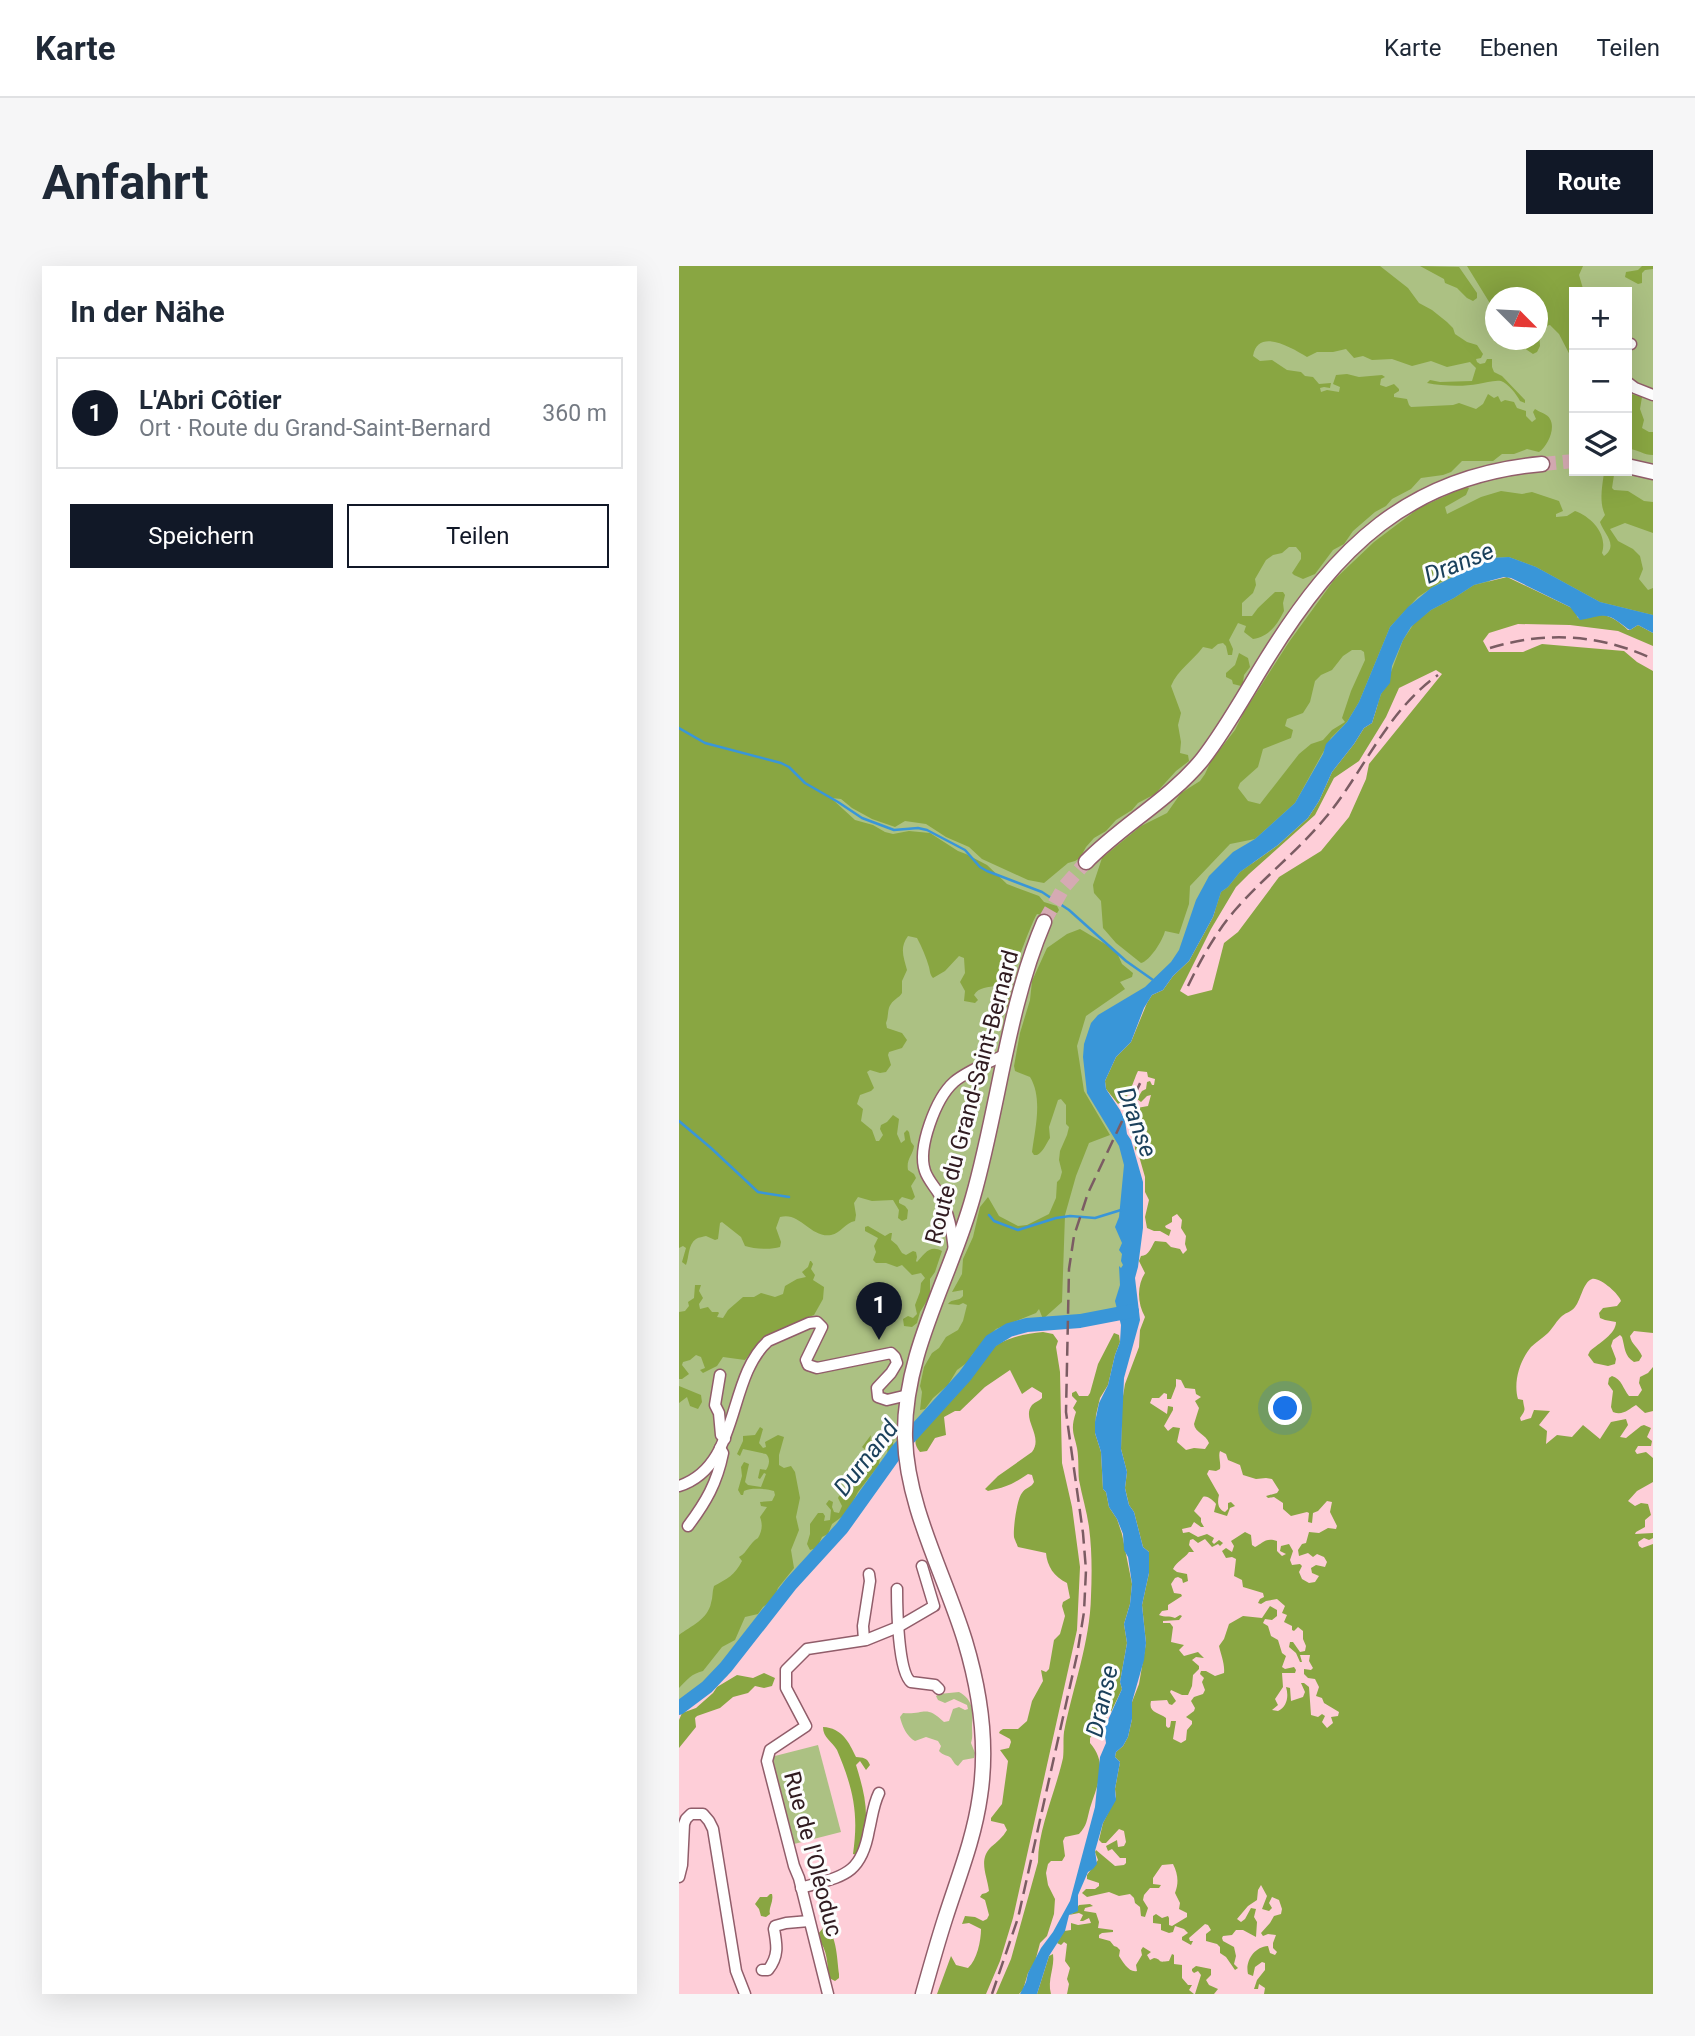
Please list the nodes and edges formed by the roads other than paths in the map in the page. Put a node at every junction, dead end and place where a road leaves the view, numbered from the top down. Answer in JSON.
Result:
{"nodes":[{"id":1,"x":1632,"y":386,"type":"edge"},
{"id":2,"x":1653,"y":395,"type":"edge"},
{"id":3,"x":1542,"y":464,"type":"tunnel mouth"},
{"id":4,"x":1632,"y":467,"type":"edge"},
{"id":5,"x":1653,"y":472,"type":"edge"},
{"id":6,"x":1086,"y":862,"type":"tunnel mouth"},
{"id":7,"x":1044,"y":922,"type":"tunnel mouth"},
{"id":8,"x":1006,"y":1054,"type":"junction"},
{"id":9,"x":955,"y":1255,"type":"junction"},
{"id":10,"x":720,"y":1375,"type":"dead end"},
{"id":11,"x":907,"y":1402,"type":"junction"},
{"id":12,"x":723,"y":1443,"type":"junction"},
{"id":13,"x":679,"y":1486,"type":"edge"},
{"id":14,"x":688,"y":1526,"type":"dead end"},
{"id":15,"x":922,"y":1566,"type":"dead end"},
{"id":16,"x":869,"y":1574,"type":"dead end"},
{"id":17,"x":897,"y":1589,"type":"dead end"},
{"id":18,"x":898,"y":1627,"type":"junction"},
{"id":19,"x":865,"y":1640,"type":"junction"},
{"id":20,"x":939,"y":1689,"type":"dead end"},
{"id":21,"x":879,"y":1793,"type":"dead end"},
{"id":22,"x":679,"y":1877,"type":"edge"},
{"id":23,"x":801,"y":1888,"type":"junction"},
{"id":24,"x":809,"y":1921,"type":"junction"},
{"id":25,"x":762,"y":1970,"type":"dead end"},
{"id":26,"x":927,"y":1990,"type":"edge"},
{"id":27,"x":745,"y":1994,"type":"edge"},
{"id":28,"x":828,"y":1994,"type":"edge"},
{"id":29,"x":918,"y":1994,"type":"edge"}],
"edges":[{"from":1,"to":2,"type":"street"},
{"from":3,"to":6,"type":"main road"},
{"from":4,"to":5,"type":"main road"},
{"from":7,"to":8,"type":"main road","name":"Route du Grand-Saint-Bernard"},
{"from":8,"to":9,"type":"main road","name":"Route du Grand-Saint-Bernard"},
{"from":8,"to":9,"type":"street"},
{"from":9,"to":11,"type":"main road","name":"Route du Grand-Saint-Bernard"},
{"from":10,"to":12,"type":"street"},
{"from":11,"to":12,"type":"street"},
{"from":11,"to":26,"type":"main road","name":"Route du Grand-Saint-Bernard"},
{"from":12,"to":13,"type":"street"},
{"from":12,"to":14,"type":"street"},
{"from":15,"to":18,"type":"street"},
{"from":16,"to":19,"type":"street"},
{"from":17,"to":18,"type":"street"},
{"from":18,"to":19,"type":"street"},
{"from":18,"to":20,"type":"street"},
{"from":19,"to":23,"type":"street","name":"Rue de l'Oléoduc"},
{"from":21,"to":23,"type":"street"},
{"from":22,"to":27,"type":"street"},
{"from":23,"to":24,"type":"street","name":"Rue de l'Oléoduc"},
{"from":24,"to":25,"type":"street"},
{"from":24,"to":28,"type":"street","name":"Rue de l'Oléoduc"},
{"from":26,"to":29,"type":"street"}]}
